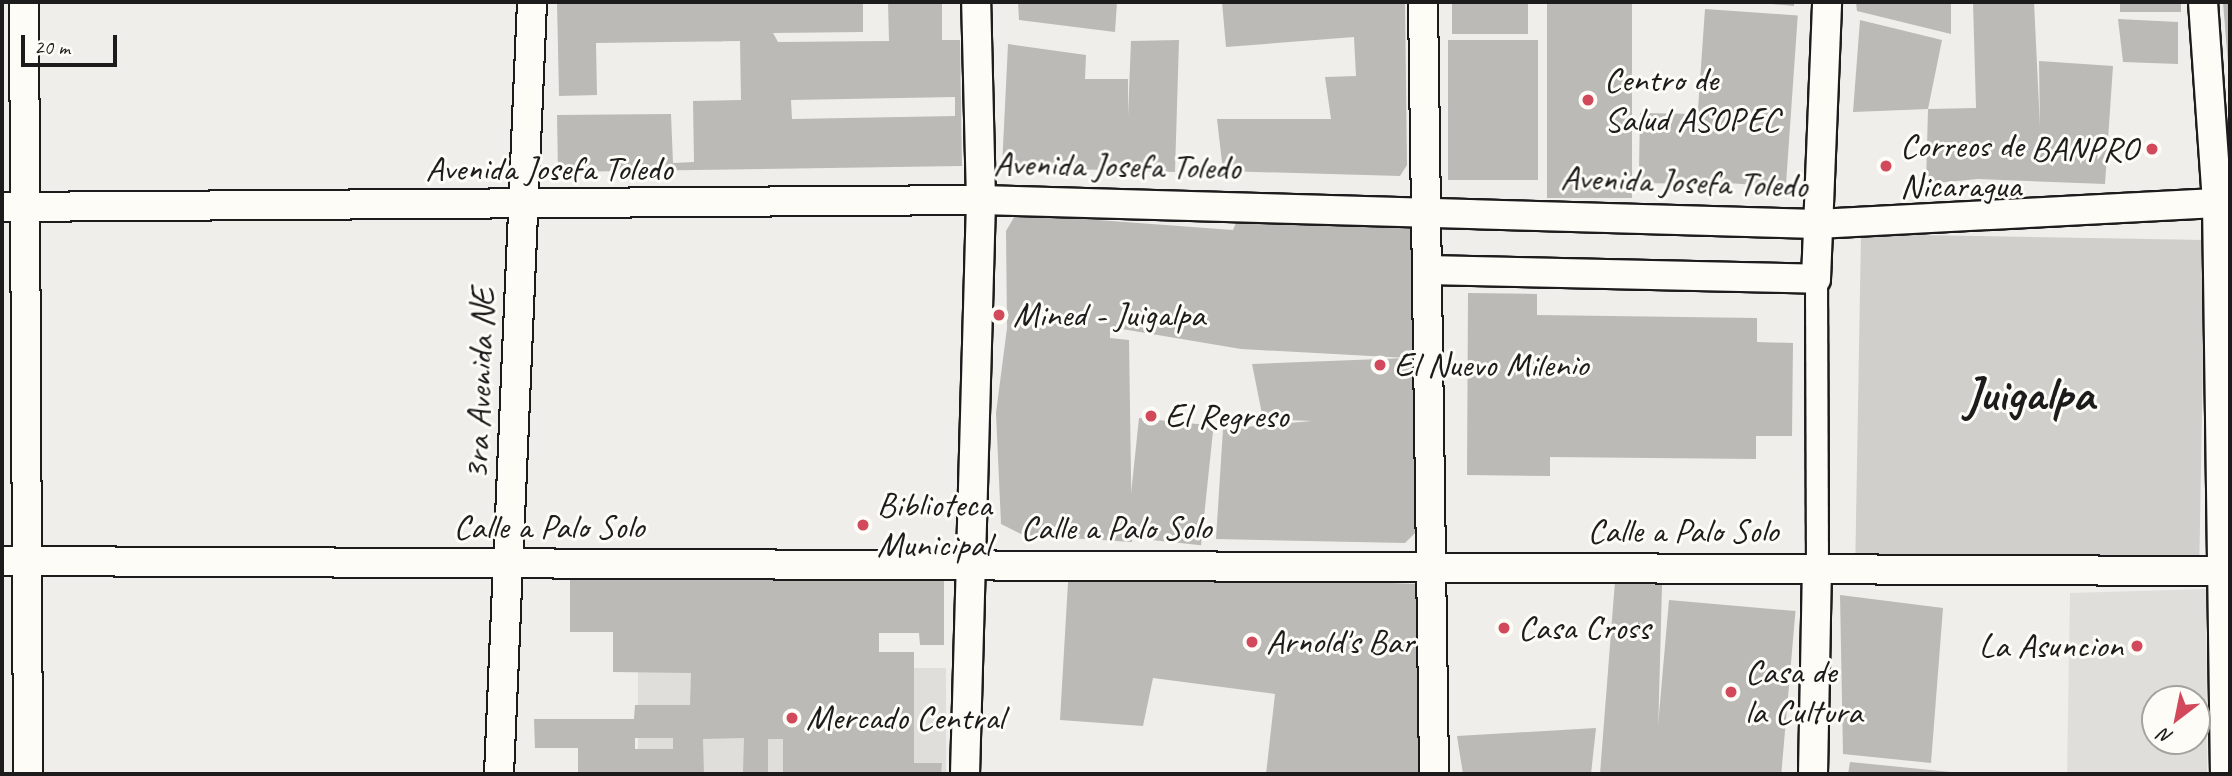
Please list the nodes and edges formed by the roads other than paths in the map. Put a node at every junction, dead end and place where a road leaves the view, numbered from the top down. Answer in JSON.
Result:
{"nodes":[{"id":1,"x":24,"y":2,"type":"edge"},
{"id":2,"x":532,"y":2,"type":"edge"},
{"id":3,"x":976,"y":2,"type":"edge"},
{"id":4,"x":1423,"y":2,"type":"edge"},
{"id":5,"x":1827,"y":2,"type":"edge"},
{"id":6,"x":2203,"y":2,"type":"edge"},
{"id":7,"x":981,"y":200,"type":"junction"},
{"id":8,"x":2223,"y":202,"type":"edge"},
{"id":9,"x":522,"y":206,"type":"junction"},
{"id":10,"x":14,"y":207,"type":"edge"},
{"id":11,"x":1427,"y":210,"type":"junction"},
{"id":12,"x":1817,"y":224,"type":"junction"},
{"id":13,"x":1430,"y":270,"type":"junction"},
{"id":14,"x":1816,"y":279,"type":"junction"},
{"id":15,"x":15,"y":562,"type":"edge"},
{"id":16,"x":511,"y":564,"type":"junction"},
{"id":17,"x":968,"y":564,"type":"junction"},
{"id":18,"x":1433,"y":567,"type":"junction"},
{"id":19,"x":1817,"y":569,"type":"junction"},
{"id":20,"x":2225,"y":570,"type":"edge"},
{"id":21,"x":27,"y":774,"type":"edge"},
{"id":22,"x":499,"y":774,"type":"edge"},
{"id":23,"x":965,"y":774,"type":"edge"},
{"id":24,"x":1434,"y":774,"type":"edge"},
{"id":25,"x":1813,"y":774,"type":"edge"},
{"id":26,"x":2225,"y":774,"type":"edge"}],
"edges":[{"from":1,"to":10,"type":"street"},
{"from":2,"to":9,"type":"street","name":"3ra Avenida NE"},
{"from":3,"to":7,"type":"street"},
{"from":4,"to":11,"type":"street"},
{"from":5,"to":12,"type":"street"},
{"from":6,"to":8,"type":"street"},
{"from":7,"to":9,"type":"street","name":"Avenida Josefa Toledo"},
{"from":7,"to":11,"type":"street","name":"Avenida Josefa Toledo"},
{"from":7,"to":17,"type":"street"},
{"from":8,"to":12,"type":"street","name":"Avenida Josefa Toledo"},
{"from":8,"to":20,"type":"street"},
{"from":9,"to":10,"type":"street","name":"Avenida Josefa Toledo"},
{"from":9,"to":16,"type":"street","name":"3ra Avenida NE"},
{"from":10,"to":15,"type":"street"},
{"from":11,"to":12,"type":"street","name":"Avenida Josefa Toledo"},
{"from":11,"to":13,"type":"street"},
{"from":12,"to":14,"type":"street"},
{"from":13,"to":14,"type":"street"},
{"from":13,"to":18,"type":"street"},
{"from":14,"to":19,"type":"street"},
{"from":15,"to":16,"type":"street","name":"Calle a Palo Solo"},
{"from":15,"to":21,"type":"street"},
{"from":16,"to":17,"type":"street","name":"Calle a Palo Solo"},
{"from":16,"to":22,"type":"street","name":"3ra Avenida NE"},
{"from":17,"to":18,"type":"street","name":"Calle a Palo Solo"},
{"from":17,"to":23,"type":"street"},
{"from":18,"to":19,"type":"street","name":"Calle a Palo Solo"},
{"from":18,"to":24,"type":"street"},
{"from":19,"to":20,"type":"street","name":"Calle a Palo Solo"},
{"from":19,"to":25,"type":"street"},
{"from":20,"to":26,"type":"street"}]}
